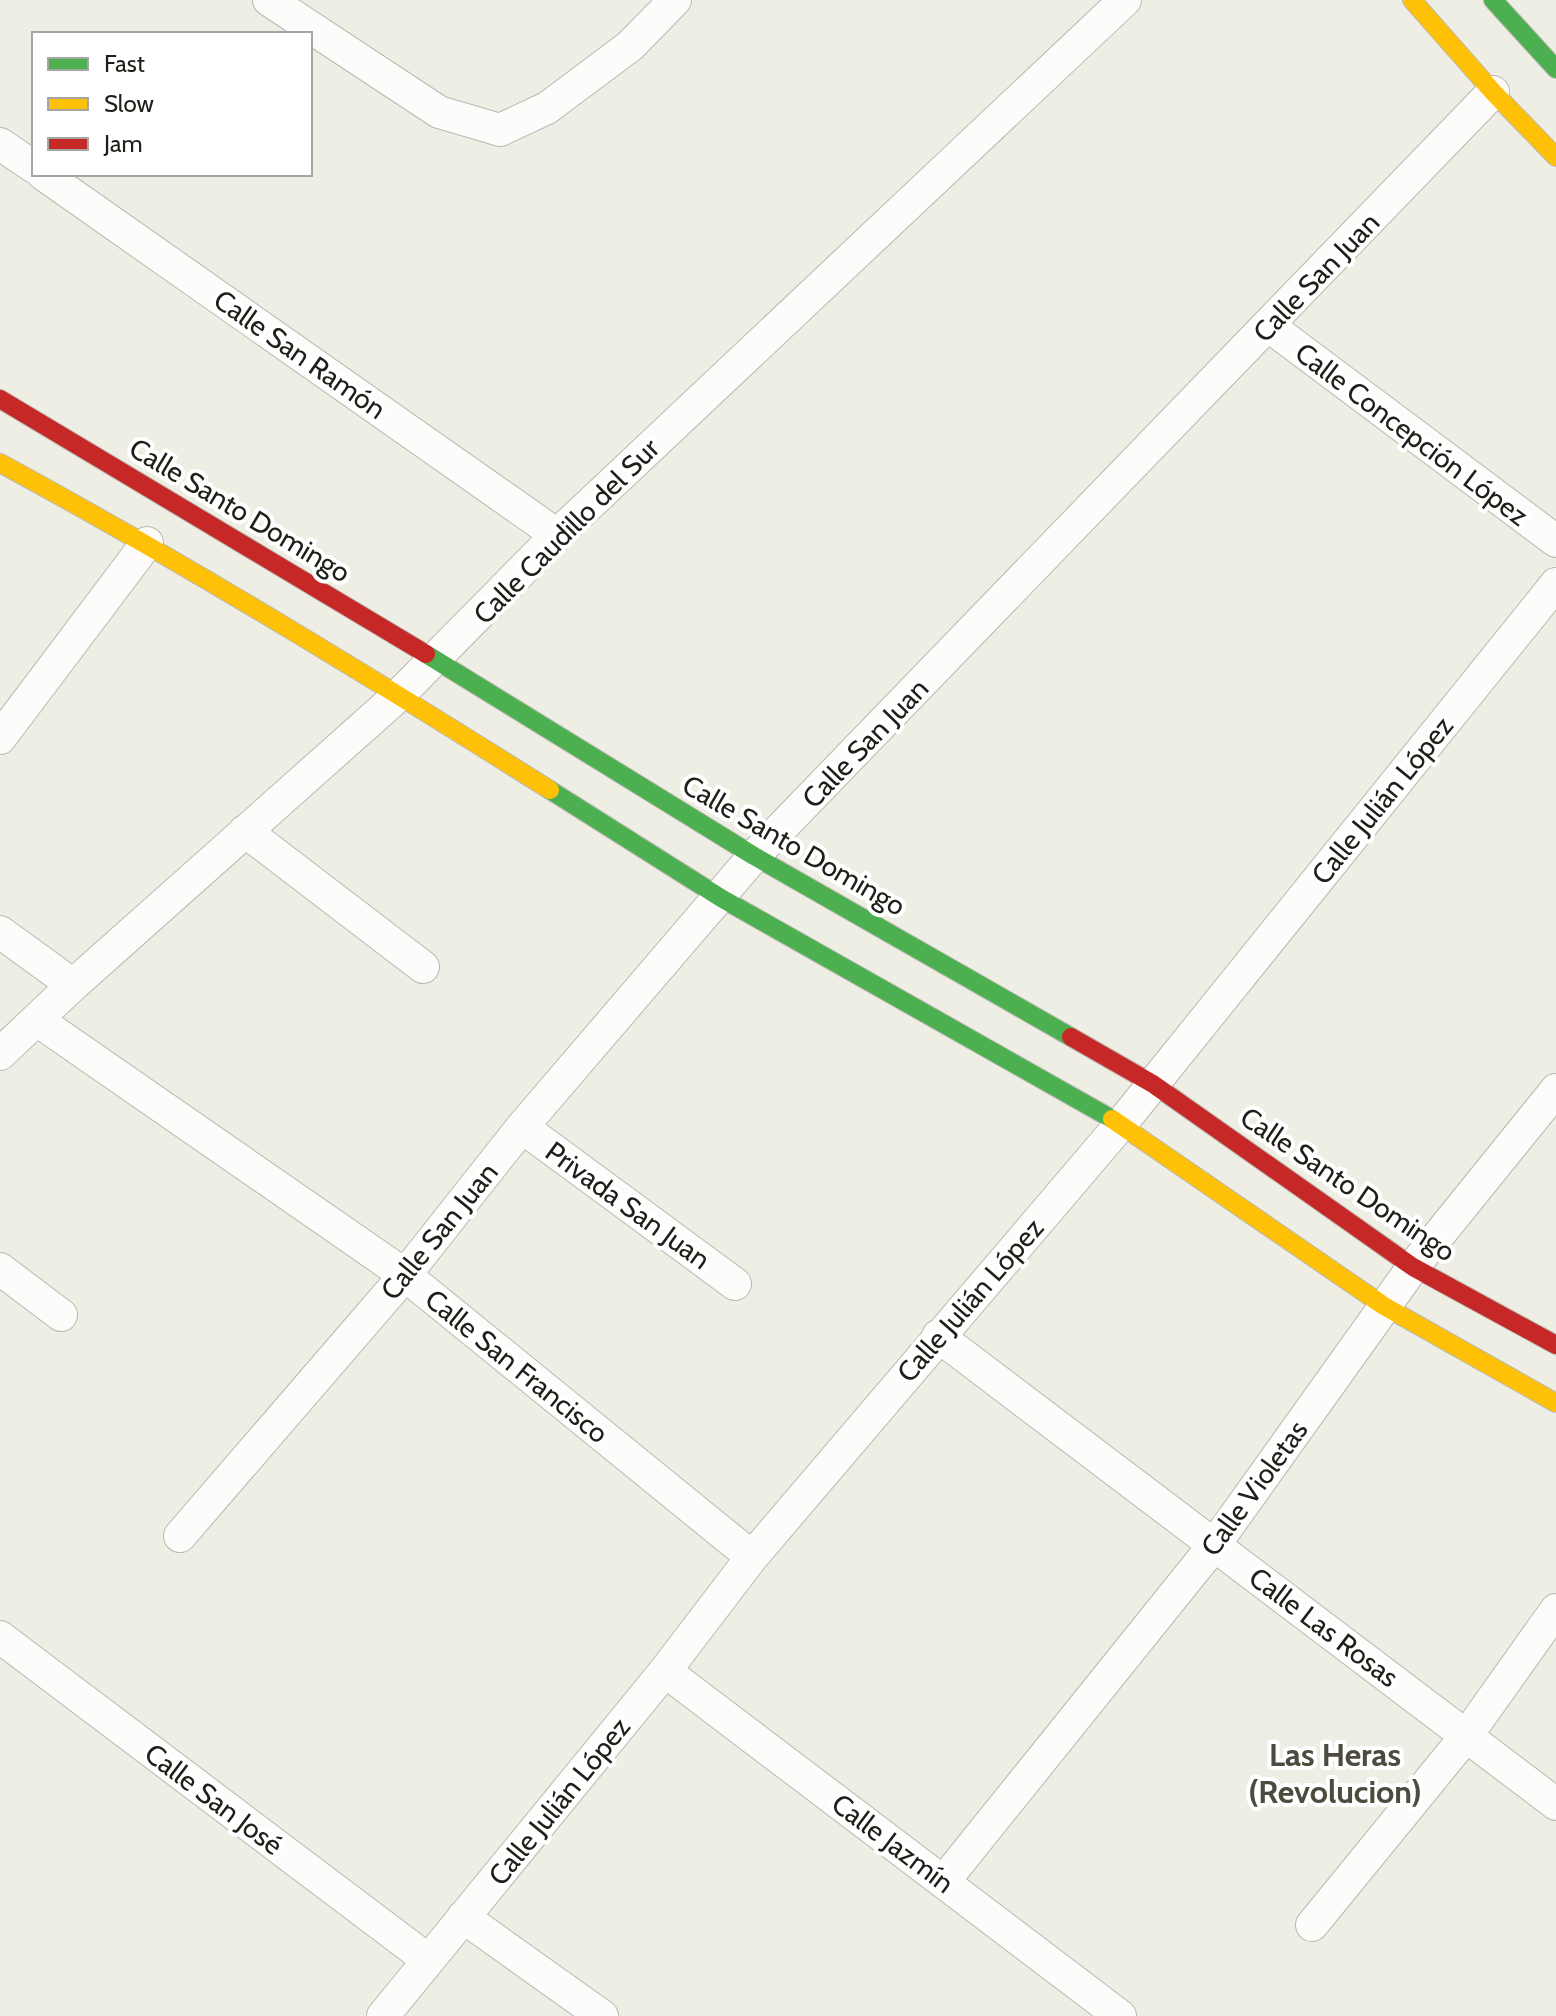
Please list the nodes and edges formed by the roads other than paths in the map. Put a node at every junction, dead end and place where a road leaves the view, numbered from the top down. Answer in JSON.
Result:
{"nodes":[{"id":1,"x":269,"y":0,"type":"edge"},
{"id":2,"x":675,"y":0,"type":"edge"},
{"id":3,"x":1125,"y":0,"type":"edge"},
{"id":4,"x":1412,"y":0,"type":"edge"},
{"id":5,"x":1493,"y":0,"type":"edge"},
{"id":6,"x":1551,"y":55,"type":"edge"},
{"id":7,"x":1493,"y":92,"type":"junction"},
{"id":8,"x":0,"y":144,"type":"edge"},
{"id":9,"x":1556,"y":157,"type":"edge"},
{"id":10,"x":32,"y":166,"type":"edge"},
{"id":11,"x":46,"y":176,"type":"edge"},
{"id":12,"x":1269,"y":326,"type":"junction"},
{"id":13,"x":0,"y":399,"type":"edge"},
{"id":14,"x":0,"y":463,"type":"edge"},
{"id":15,"x":557,"y":535,"type":"junction"},
{"id":16,"x":1556,"y":541,"type":"edge"},
{"id":17,"x":147,"y":543,"type":"junction"},
{"id":18,"x":1556,"y":584,"type":"edge"},
{"id":19,"x":436,"y":660,"type":"junction"},
{"id":20,"x":399,"y":695,"type":"junction"},
{"id":21,"x":0,"y":738,"type":"edge"},
{"id":22,"x":245,"y":831,"type":"junction"},
{"id":23,"x":754,"y":856,"type":"junction"},
{"id":24,"x":721,"y":898,"type":"junction"},
{"id":25,"x":0,"y":932,"type":"edge"},
{"id":26,"x":423,"y":967,"type":"dead end"},
{"id":27,"x":73,"y":985,"type":"junction"},
{"id":28,"x":37,"y":1020,"type":"junction"},
{"id":29,"x":0,"y":1054,"type":"edge"},
{"id":30,"x":1153,"y":1084,"type":"junction"},
{"id":31,"x":1556,"y":1090,"type":"edge"},
{"id":32,"x":1121,"y":1124,"type":"junction"},
{"id":33,"x":522,"y":1127,"type":"junction"},
{"id":34,"x":1413,"y":1267,"type":"junction"},
{"id":35,"x":0,"y":1269,"type":"edge"},
{"id":36,"x":405,"y":1275,"type":"junction"},
{"id":37,"x":735,"y":1284,"type":"dead end"},
{"id":38,"x":1384,"y":1306,"type":"junction"},
{"id":39,"x":61,"y":1315,"type":"dead end"},
{"id":40,"x":938,"y":1336,"type":"junction"},
{"id":41,"x":1556,"y":1345,"type":"edge"},
{"id":42,"x":1556,"y":1403,"type":"edge"},
{"id":43,"x":180,"y":1536,"type":"dead end"},
{"id":44,"x":1215,"y":1544,"type":"junction"},
{"id":45,"x":752,"y":1557,"type":"junction"},
{"id":46,"x":1556,"y":1610,"type":"edge"},
{"id":47,"x":0,"y":1637,"type":"edge"},
{"id":48,"x":665,"y":1671,"type":"junction"},
{"id":49,"x":1467,"y":1735,"type":"junction"},
{"id":50,"x":1556,"y":1804,"type":"edge"},
{"id":51,"x":944,"y":1881,"type":"junction"},
{"id":52,"x":463,"y":1917,"type":"junction"},
{"id":53,"x":1312,"y":1925,"type":"dead end"},
{"id":54,"x":428,"y":1960,"type":"junction"},
{"id":55,"x":383,"y":2016,"type":"edge"},
{"id":56,"x":602,"y":2016,"type":"edge"},
{"id":57,"x":1120,"y":2016,"type":"edge"}],
"edges":[{"from":1,"to":2,"type":"street"},
{"from":3,"to":15,"type":"street","name":"Calle Caudillo del Sur"},
{"from":4,"to":7,"type":"street"},
{"from":5,"to":6,"type":"street"},
{"from":7,"to":9,"type":"street"},
{"from":7,"to":12,"type":"street","name":"Calle San Juan"},
{"from":8,"to":10,"type":"street"},
{"from":11,"to":15,"type":"street","name":"Calle San Ramón"},
{"from":12,"to":16,"type":"street","name":"Calle Concepción López"},
{"from":12,"to":23,"type":"street","name":"Calle San Juan"},
{"from":13,"to":19,"type":"street","name":"Calle Santo Domingo"},
{"from":14,"to":17,"type":"street"},
{"from":15,"to":19,"type":"street","name":"Calle Caudillo del Sur"},
{"from":17,"to":20,"type":"street"},
{"from":17,"to":21,"type":"street"},
{"from":18,"to":30,"type":"street","name":"Calle Julián López"},
{"from":19,"to":20,"type":"street","name":"Calle Caudillo del Sur"},
{"from":19,"to":23,"type":"street","name":"Calle Santo Domingo"},
{"from":20,"to":22,"type":"street","name":"Calle Caudillo del Sur"},
{"from":20,"to":24,"type":"street"},
{"from":22,"to":26,"type":"street"},
{"from":22,"to":27,"type":"street","name":"Calle Caudillo del Sur"},
{"from":23,"to":24,"type":"street","name":"Calle San Juan"},
{"from":23,"to":30,"type":"street","name":"Calle Santo Domingo"},
{"from":24,"to":32,"type":"street"},
{"from":24,"to":33,"type":"street","name":"Calle San Juan"},
{"from":25,"to":27,"type":"street"},
{"from":27,"to":28,"type":"street","name":"Calle Caudillo del Sur"},
{"from":28,"to":29,"type":"street","name":"Calle Caudillo del Sur"},
{"from":28,"to":36,"type":"street","name":"Calle San Francisco"},
{"from":30,"to":32,"type":"street","name":"Calle Julián López"},
{"from":30,"to":34,"type":"street","name":"Calle Santo Domingo"},
{"from":31,"to":34,"type":"street","name":"Calle Violetas"},
{"from":32,"to":38,"type":"street"},
{"from":32,"to":40,"type":"street","name":"Calle Julián López"},
{"from":33,"to":36,"type":"street","name":"Calle San Juan"},
{"from":33,"to":37,"type":"street","name":"Privada San Juan"},
{"from":34,"to":38,"type":"street","name":"Calle Violetas"},
{"from":34,"to":41,"type":"street","name":"Calle Santo Domingo"},
{"from":35,"to":39,"type":"street"},
{"from":36,"to":43,"type":"street","name":"Calle San Juan"},
{"from":36,"to":45,"type":"street","name":"Calle San Francisco"},
{"from":38,"to":42,"type":"street"},
{"from":38,"to":44,"type":"street","name":"Calle Violetas"},
{"from":40,"to":44,"type":"street","name":"Calle Las Rosas"},
{"from":40,"to":45,"type":"street","name":"Calle Julián López"},
{"from":44,"to":49,"type":"street","name":"Calle Las Rosas"},
{"from":44,"to":51,"type":"street","name":"Calle Violetas"},
{"from":45,"to":48,"type":"street","name":"Calle Julián López"},
{"from":46,"to":49,"type":"street"},
{"from":47,"to":54,"type":"street","name":"Calle San José"},
{"from":48,"to":51,"type":"street","name":"Calle Jazmín"},
{"from":48,"to":52,"type":"street","name":"Calle Julián López"},
{"from":49,"to":50,"type":"street","name":"Calle Las Rosas"},
{"from":49,"to":53,"type":"street"},
{"from":51,"to":57,"type":"street","name":"Calle Jazmín"},
{"from":52,"to":54,"type":"street","name":"Calle Julián López"},
{"from":52,"to":56,"type":"street"},
{"from":54,"to":55,"type":"street","name":"Calle Julián López"}]}
